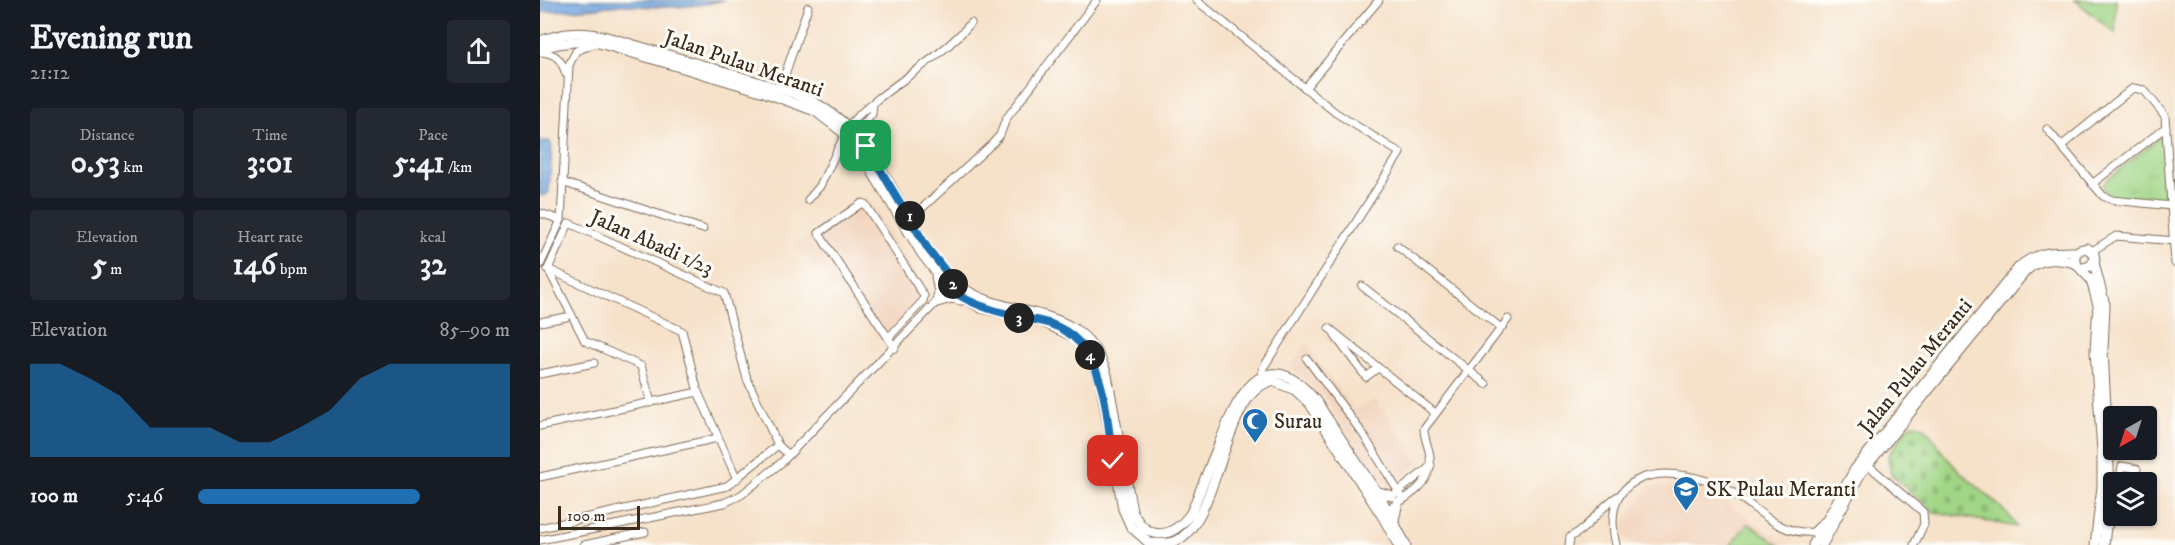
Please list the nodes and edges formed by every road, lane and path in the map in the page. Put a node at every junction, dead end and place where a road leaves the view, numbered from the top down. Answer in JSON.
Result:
{"nodes":[{"id":1,"x":1097,"y":0,"type":"edge"},
{"id":2,"x":1196,"y":0,"type":"edge"},
{"id":3,"x":1379,"y":0,"type":"edge"},
{"id":4,"x":808,"y":7,"type":"dead end"},
{"id":5,"x":971,"y":23,"type":"dead end"},
{"id":6,"x":540,"y":41,"type":"edge"},
{"id":7,"x":599,"y":43,"type":"junction"},
{"id":8,"x":540,"y":50,"type":"edge"},
{"id":9,"x":567,"y":76,"type":"junction"},
{"id":10,"x":1305,"y":88,"type":"junction"},
{"id":11,"x":780,"y":89,"type":"junction"},
{"id":12,"x":873,"y":104,"type":"junction"},
{"id":13,"x":2166,"y":127,"type":"junction"},
{"id":14,"x":2047,"y":129,"type":"dead end"},
{"id":15,"x":847,"y":130,"type":"junction"},
{"id":16,"x":856,"y":133,"type":"junction"},
{"id":17,"x":2061,"y":146,"type":"junction"},
{"id":18,"x":562,"y":182,"type":"junction"},
{"id":19,"x":2092,"y":184,"type":"junction"},
{"id":20,"x":808,"y":200,"type":"dead end"},
{"id":21,"x":2172,"y":206,"type":"junction"},
{"id":22,"x":540,"y":213,"type":"edge"},
{"id":23,"x":910,"y":216,"type":"junction"},
{"id":24,"x":561,"y":219,"type":"junction"},
{"id":25,"x":703,"y":229,"type":"dead end"},
{"id":26,"x":2175,"y":241,"type":"edge"},
{"id":27,"x":1397,"y":246,"type":"dead end"},
{"id":28,"x":2092,"y":251,"type":"junction"},
{"id":29,"x":2076,"y":252,"type":"junction"},
{"id":30,"x":2094,"y":263,"type":"junction"},
{"id":31,"x":2175,"y":263,"type":"edge"},
{"id":32,"x":540,"y":264,"type":"edge"},
{"id":33,"x":2079,"y":265,"type":"junction"},
{"id":34,"x":548,"y":269,"type":"junction"},
{"id":35,"x":933,"y":271,"type":"junction"},
{"id":36,"x":952,"y":286,"type":"junction"},
{"id":37,"x":1362,"y":286,"type":"dead end"},
{"id":38,"x":937,"y":302,"type":"junction"},
{"id":39,"x":968,"y":302,"type":"junction"},
{"id":40,"x":566,"y":317,"type":"dead end"},
{"id":41,"x":1508,"y":319,"type":"dead end"},
{"id":42,"x":540,"y":322,"type":"edge"},
{"id":43,"x":1501,"y":328,"type":"junction"},
{"id":44,"x":888,"y":338,"type":"junction"},
{"id":45,"x":895,"y":348,"type":"junction"},
{"id":46,"x":1307,"y":359,"type":"dead end"},
{"id":47,"x":594,"y":363,"type":"dead end"},
{"id":48,"x":1378,"y":368,"type":"junction"},
{"id":49,"x":1467,"y":370,"type":"junction"},
{"id":50,"x":540,"y":374,"type":"edge"},
{"id":51,"x":1261,"y":376,"type":"junction"},
{"id":52,"x":1486,"y":384,"type":"dead end"},
{"id":53,"x":698,"y":392,"type":"junction"},
{"id":54,"x":651,"y":403,"type":"junction"},
{"id":55,"x":1435,"y":413,"type":"junction"},
{"id":56,"x":540,"y":426,"type":"edge"},
{"id":57,"x":718,"y":438,"type":"junction"},
{"id":58,"x":778,"y":445,"type":"junction"},
{"id":59,"x":789,"y":455,"type":"junction"},
{"id":60,"x":1868,"y":465,"type":"junction"},
{"id":61,"x":2137,"y":469,"type":"dead end"},
{"id":62,"x":2121,"y":472,"type":"edge"},
{"id":63,"x":540,"y":477,"type":"edge"},
{"id":64,"x":738,"y":479,"type":"junction"},
{"id":65,"x":1374,"y":489,"type":"junction"},
{"id":66,"x":1618,"y":496,"type":"junction"},
{"id":67,"x":1398,"y":497,"type":"junction"},
{"id":68,"x":1382,"y":508,"type":"junction"},
{"id":69,"x":1826,"y":517,"type":"junction"},
{"id":70,"x":1395,"y":523,"type":"junction"},
{"id":71,"x":2108,"y":526,"type":"edge"},
{"id":72,"x":540,"y":528,"type":"edge"},
{"id":73,"x":2106,"y":530,"type":"junction"},
{"id":74,"x":645,"y":532,"type":"dead end"},
{"id":75,"x":540,"y":540,"type":"edge"},
{"id":76,"x":584,"y":545,"type":"edge"},
{"id":77,"x":1398,"y":545,"type":"edge"},
{"id":78,"x":1406,"y":545,"type":"edge"},
{"id":79,"x":1569,"y":545,"type":"edge"},
{"id":80,"x":1616,"y":545,"type":"edge"},
{"id":81,"x":1813,"y":545,"type":"edge"},
{"id":82,"x":1822,"y":545,"type":"edge"},
{"id":83,"x":1914,"y":545,"type":"edge"},
{"id":84,"x":2095,"y":545,"type":"edge"},
{"id":85,"x":2104,"y":545,"type":"edge"}],
"edges":[{"from":1,"to":23,"type":"street"},
{"from":2,"to":10,"type":"street"},
{"from":3,"to":10,"type":"street"},
{"from":4,"to":11,"type":"street"},
{"from":5,"to":12,"type":"street"},
{"from":6,"to":11,"type":"main road","name":"Jalan Pulau Meranti"},
{"from":7,"to":8,"type":"main road","name":"Jalan Pulau Meranti"},
{"from":7,"to":9,"type":"street"},
{"from":7,"to":15,"type":"main road","name":"Jalan Pulau Meranti"},
{"from":8,"to":9,"type":"street"},
{"from":9,"to":18,"type":"street"},
{"from":10,"to":51,"type":"street"},
{"from":11,"to":15,"type":"main road","name":"Jalan Pulau Meranti"},
{"from":12,"to":15,"type":"street"},
{"from":12,"to":16,"type":"street"},
{"from":13,"to":17,"type":"street"},
{"from":13,"to":19,"type":"street"},
{"from":13,"to":21,"type":"street"},
{"from":14,"to":17,"type":"street"},
{"from":15,"to":16,"type":"main road","name":"Jalan Pulau Meranti"},
{"from":15,"to":20,"type":"street"},
{"from":15,"to":35,"type":"main road","name":"Jalan Pulau Meranti"},
{"from":16,"to":23,"type":"main road","name":"Jalan Pulau Meranti"},
{"from":17,"to":19,"type":"street"},
{"from":18,"to":24,"type":"street"},
{"from":18,"to":25,"type":"street"},
{"from":19,"to":21,"type":"street"},
{"from":21,"to":26,"type":"street"},
{"from":22,"to":24,"type":"street"},
{"from":23,"to":36,"type":"main road","name":"Jalan Pulau Meranti"},
{"from":24,"to":32,"type":"street"},
{"from":26,"to":28,"type":"street"},
{"from":26,"to":31,"type":"street"},
{"from":27,"to":43,"type":"street"},
{"from":28,"to":29,"type":"main road","name":"Jalan Pulau Meranti"},
{"from":28,"to":30,"type":"main road"},
{"from":29,"to":33,"type":"main road"},
{"from":29,"to":69,"type":"main road","name":"Jalan Pulau Meranti"},
{"from":30,"to":33,"type":"main road"},
{"from":30,"to":73,"type":"main road"},
{"from":33,"to":60,"type":"main road","name":"Jalan Pulau Meranti"},
{"from":33,"to":84,"type":"main road"},
{"from":34,"to":53,"type":"street"},
{"from":34,"to":54,"type":"street"},
{"from":34,"to":58,"type":"street","name":"Jalan Abadi 1/23"},
{"from":35,"to":36,"type":"main road","name":"Jalan Pulau Meranti"},
{"from":35,"to":38,"type":"main road"},
{"from":36,"to":38,"type":"street"},
{"from":36,"to":39,"type":"main road","name":"Jalan Pulau Meranti"},
{"from":36,"to":51,"type":"main road","name":"Jalan Pulau Meranti"},
{"from":37,"to":49,"type":"street"},
{"from":38,"to":39,"type":"main road"},
{"from":38,"to":45,"type":"street"},
{"from":39,"to":68,"type":"main road","name":"Jalan Pulau Meranti"},
{"from":40,"to":42,"type":"street"},
{"from":41,"to":43,"type":"street"},
{"from":43,"to":49,"type":"street"},
{"from":44,"to":44,"type":"street"},
{"from":44,"to":45,"type":"street"},
{"from":45,"to":59,"type":"street"},
{"from":46,"to":67,"type":"street"},
{"from":47,"to":50,"type":"street"},
{"from":48,"to":48,"type":"street"},
{"from":48,"to":55,"type":"street"},
{"from":49,"to":52,"type":"street"},
{"from":49,"to":55,"type":"street"},
{"from":51,"to":65,"type":"main road","name":"Jalan Pulau Meranti"},
{"from":53,"to":54,"type":"street"},
{"from":53,"to":57,"type":"street"},
{"from":54,"to":56,"type":"street"},
{"from":55,"to":67,"type":"street"},
{"from":57,"to":63,"type":"street"},
{"from":57,"to":64,"type":"street"},
{"from":58,"to":59,"type":"street","name":"Jalan Abadi 1/23"},
{"from":58,"to":64,"type":"street"},
{"from":59,"to":75,"type":"street"},
{"from":60,"to":82,"type":"main road","name":"Jalan Pulau Meranti"},
{"from":60,"to":83,"type":"street"},
{"from":61,"to":62,"type":"street"},
{"from":64,"to":72,"type":"street"},
{"from":65,"to":67,"type":"main road"},
{"from":65,"to":68,"type":"main road","name":"Jalan Pulau Meranti"},
{"from":66,"to":69,"type":"street"},
{"from":66,"to":79,"type":"street"},
{"from":66,"to":80,"type":"street"},
{"from":67,"to":68,"type":"street"},
{"from":67,"to":70,"type":"main road"},
{"from":68,"to":70,"type":"main road","name":"Jalan Pulau Meranti"},
{"from":68,"to":77,"type":"main road","name":"Jalan Pulau Meranti"},
{"from":69,"to":81,"type":"main road","name":"Jalan Pulau Meranti"},
{"from":70,"to":78,"type":"main road","name":"Jalan Pulau Meranti"},
{"from":71,"to":73,"type":"street"},
{"from":73,"to":85,"type":"main road"},
{"from":74,"to":76,"type":"street"}]}
